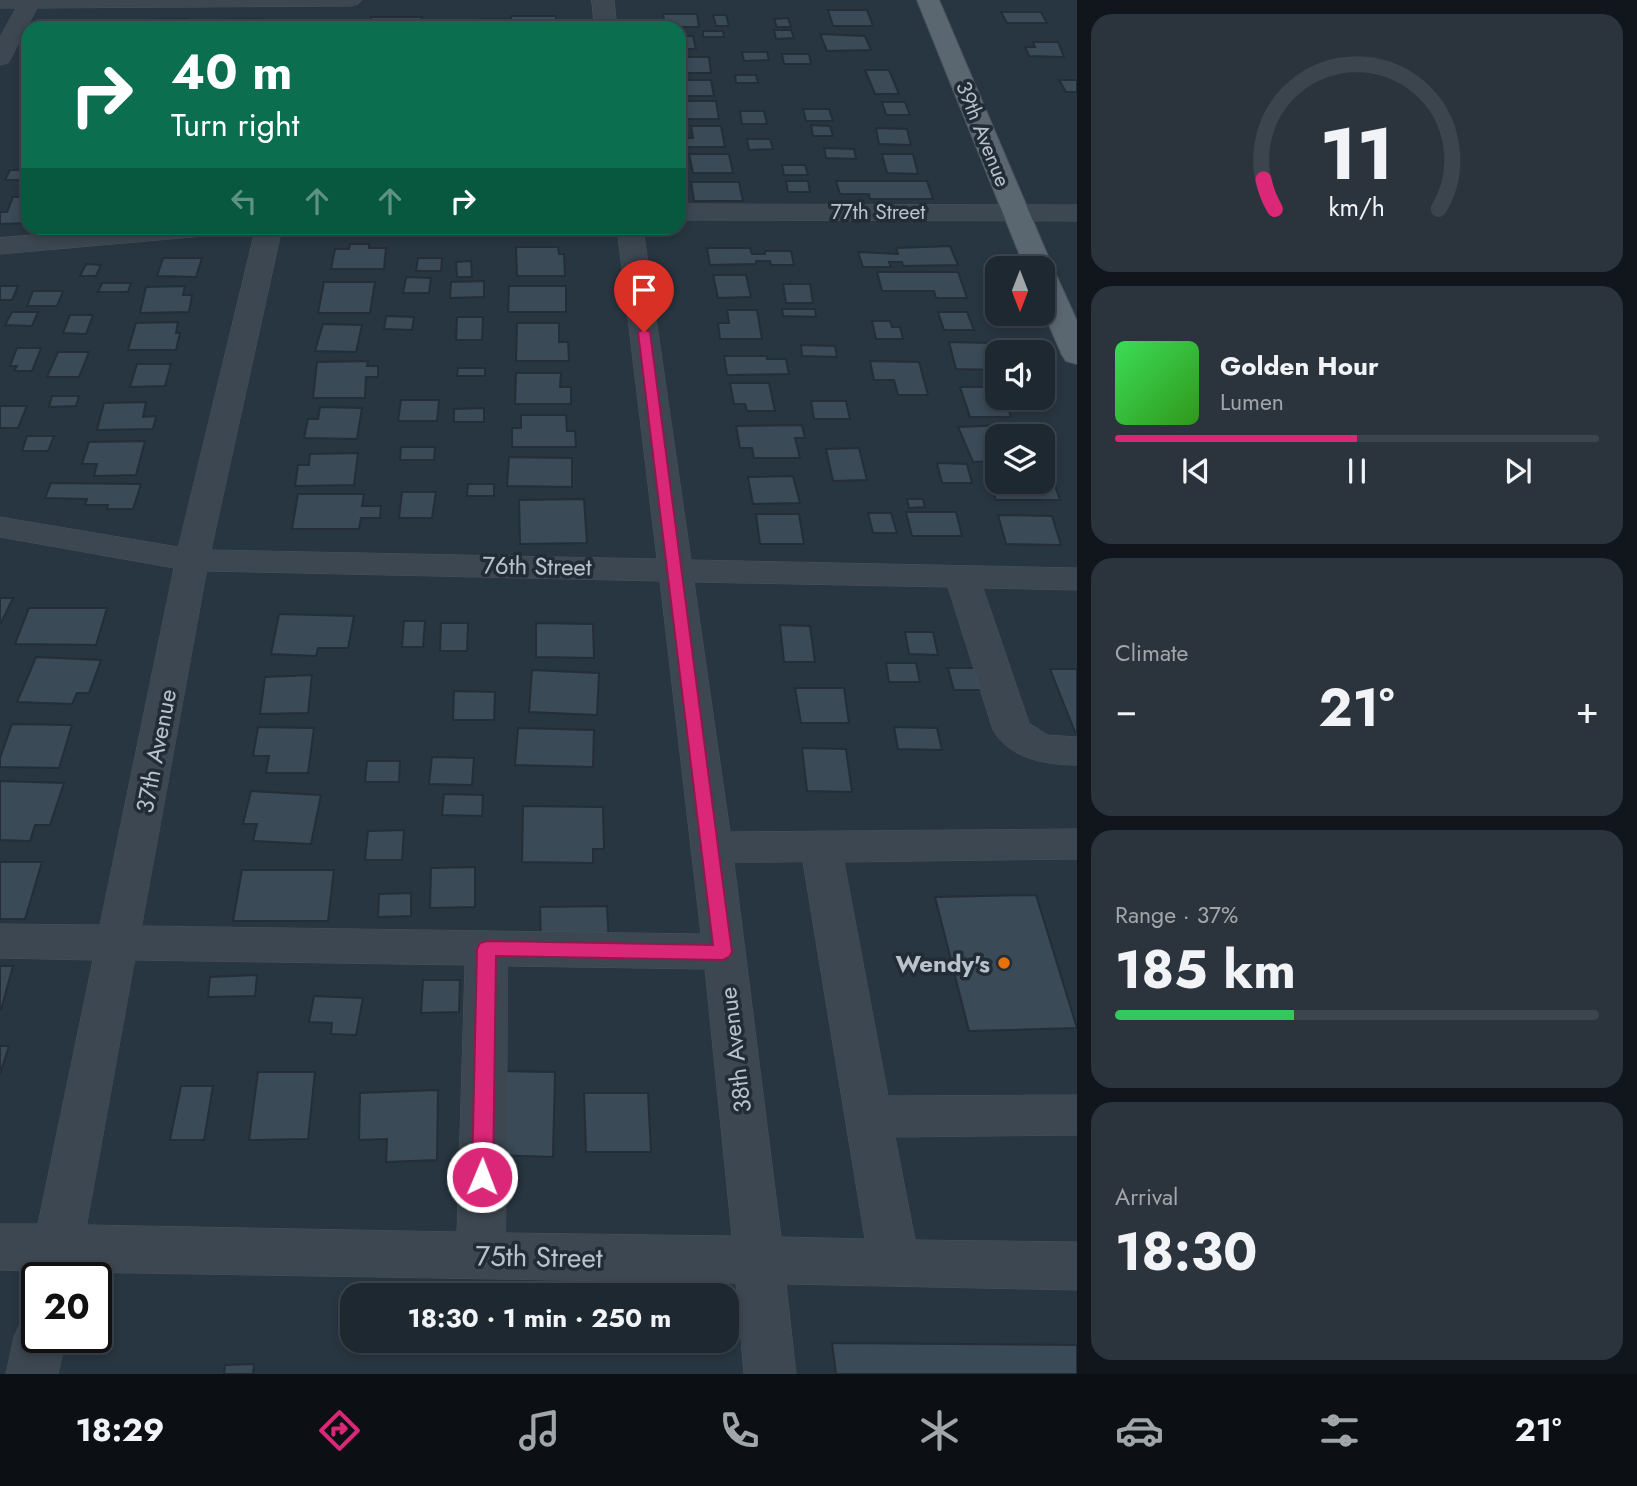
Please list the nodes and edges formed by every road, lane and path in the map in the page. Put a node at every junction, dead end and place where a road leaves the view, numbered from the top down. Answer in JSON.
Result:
{"nodes":[{"id":1,"x":351,"y":0,"type":"edge"},
{"id":2,"x":603,"y":0,"type":"edge"},
{"id":3,"x":928,"y":0,"type":"edge"},
{"id":4,"x":31,"y":1,"type":"edge"},
{"id":5,"x":0,"y":2,"type":"edge"},
{"id":6,"x":318,"y":6,"type":"edge"},
{"id":7,"x":605,"y":21,"type":"edge"},
{"id":8,"x":0,"y":58,"type":"edge"},
{"id":9,"x":686,"y":212,"type":"edge"},
{"id":10,"x":1015,"y":212,"type":"junction"},
{"id":11,"x":1077,"y":213,"type":"edge"},
{"id":12,"x":125,"y":235,"type":"edge"},
{"id":13,"x":267,"y":235,"type":"edge"},
{"id":14,"x":631,"y":235,"type":"edge"},
{"id":15,"x":0,"y":246,"type":"edge"},
{"id":16,"x":1034,"y":256,"type":"edge"},
{"id":17,"x":1055,"y":305,"type":"edge"},
{"id":18,"x":1077,"y":355,"type":"edge"},
{"id":19,"x":0,"y":527,"type":"edge"},
{"id":20,"x":192,"y":560,"type":"junction"},
{"id":21,"x":676,"y":569,"type":"junction"},
{"id":22,"x":962,"y":576,"type":"junction"},
{"id":23,"x":1077,"y":579,"type":"edge"},
{"id":24,"x":1077,"y":751,"type":"edge"},
{"id":25,"x":1077,"y":844,"type":"edge"},
{"id":26,"x":821,"y":847,"type":"junction"},
{"id":27,"x":710,"y":848,"type":"junction"},
{"id":28,"x":0,"y":941,"type":"edge"},
{"id":29,"x":119,"y":943,"type":"junction"},
{"id":30,"x":487,"y":949,"type":"junction"},
{"id":31,"x":723,"y":952,"type":"junction"},
{"id":32,"x":1077,"y":1115,"type":"edge"},
{"id":33,"x":870,"y":1116,"type":"junction"},
{"id":34,"x":0,"y":1247,"type":"edge"},
{"id":35,"x":481,"y":1255,"type":"junction"},
{"id":36,"x":760,"y":1260,"type":"junction"},
{"id":37,"x":52,"y":1262,"type":"edge"},
{"id":38,"x":55,"y":1262,"type":"edge"},
{"id":39,"x":108,"y":1262,"type":"edge"},
{"id":40,"x":894,"y":1263,"type":"junction"},
{"id":41,"x":1077,"y":1266,"type":"edge"},
{"id":42,"x":37,"y":1353,"type":"edge"},
{"id":43,"x":32,"y":1374,"type":"edge"},
{"id":44,"x":770,"y":1374,"type":"edge"}],
"edges":[{"from":1,"to":6,"type":"street"},
{"from":2,"to":7,"type":"street"},
{"from":3,"to":10,"type":"main road","name":"39th Avenue"},
{"from":4,"to":5,"type":"street"},
{"from":4,"to":6,"type":"street"},
{"from":4,"to":8,"type":"street"},
{"from":9,"to":10,"type":"street","name":"77th Street"},
{"from":10,"to":11,"type":"street","name":"77th Street"},
{"from":10,"to":16,"type":"main road","name":"39th Avenue"},
{"from":12,"to":15,"type":"street"},
{"from":13,"to":20,"type":"street","name":"37th Avenue"},
{"from":14,"to":21,"type":"street","name":"38th Avenue"},
{"from":17,"to":18,"type":"main road"},
{"from":19,"to":20,"type":"street","name":"76th Street"},
{"from":20,"to":21,"type":"street","name":"76th Street"},
{"from":20,"to":29,"type":"street","name":"37th Avenue"},
{"from":21,"to":22,"type":"street","name":"76th Street"},
{"from":21,"to":27,"type":"street","name":"38th Avenue"},
{"from":22,"to":23,"type":"street","name":"76th Street"},
{"from":22,"to":24,"type":"street"},
{"from":25,"to":26,"type":"street"},
{"from":26,"to":27,"type":"street"},
{"from":26,"to":33,"type":"street"},
{"from":27,"to":31,"type":"street","name":"38th Avenue"},
{"from":28,"to":29,"type":"street"},
{"from":29,"to":30,"type":"street"},
{"from":29,"to":38,"type":"street","name":"37th Avenue"},
{"from":30,"to":31,"type":"street"},
{"from":30,"to":35,"type":"street"},
{"from":31,"to":36,"type":"street","name":"38th Avenue"},
{"from":32,"to":33,"type":"street"},
{"from":33,"to":40,"type":"street"},
{"from":34,"to":37,"type":"street","name":"75th Street"},
{"from":35,"to":36,"type":"street","name":"75th Street"},
{"from":35,"to":39,"type":"street","name":"75th Street"},
{"from":36,"to":40,"type":"street","name":"75th Street"},
{"from":36,"to":44,"type":"street","name":"38th Avenue"},
{"from":40,"to":41,"type":"street","name":"75th Street"},
{"from":42,"to":43,"type":"street"}]}
